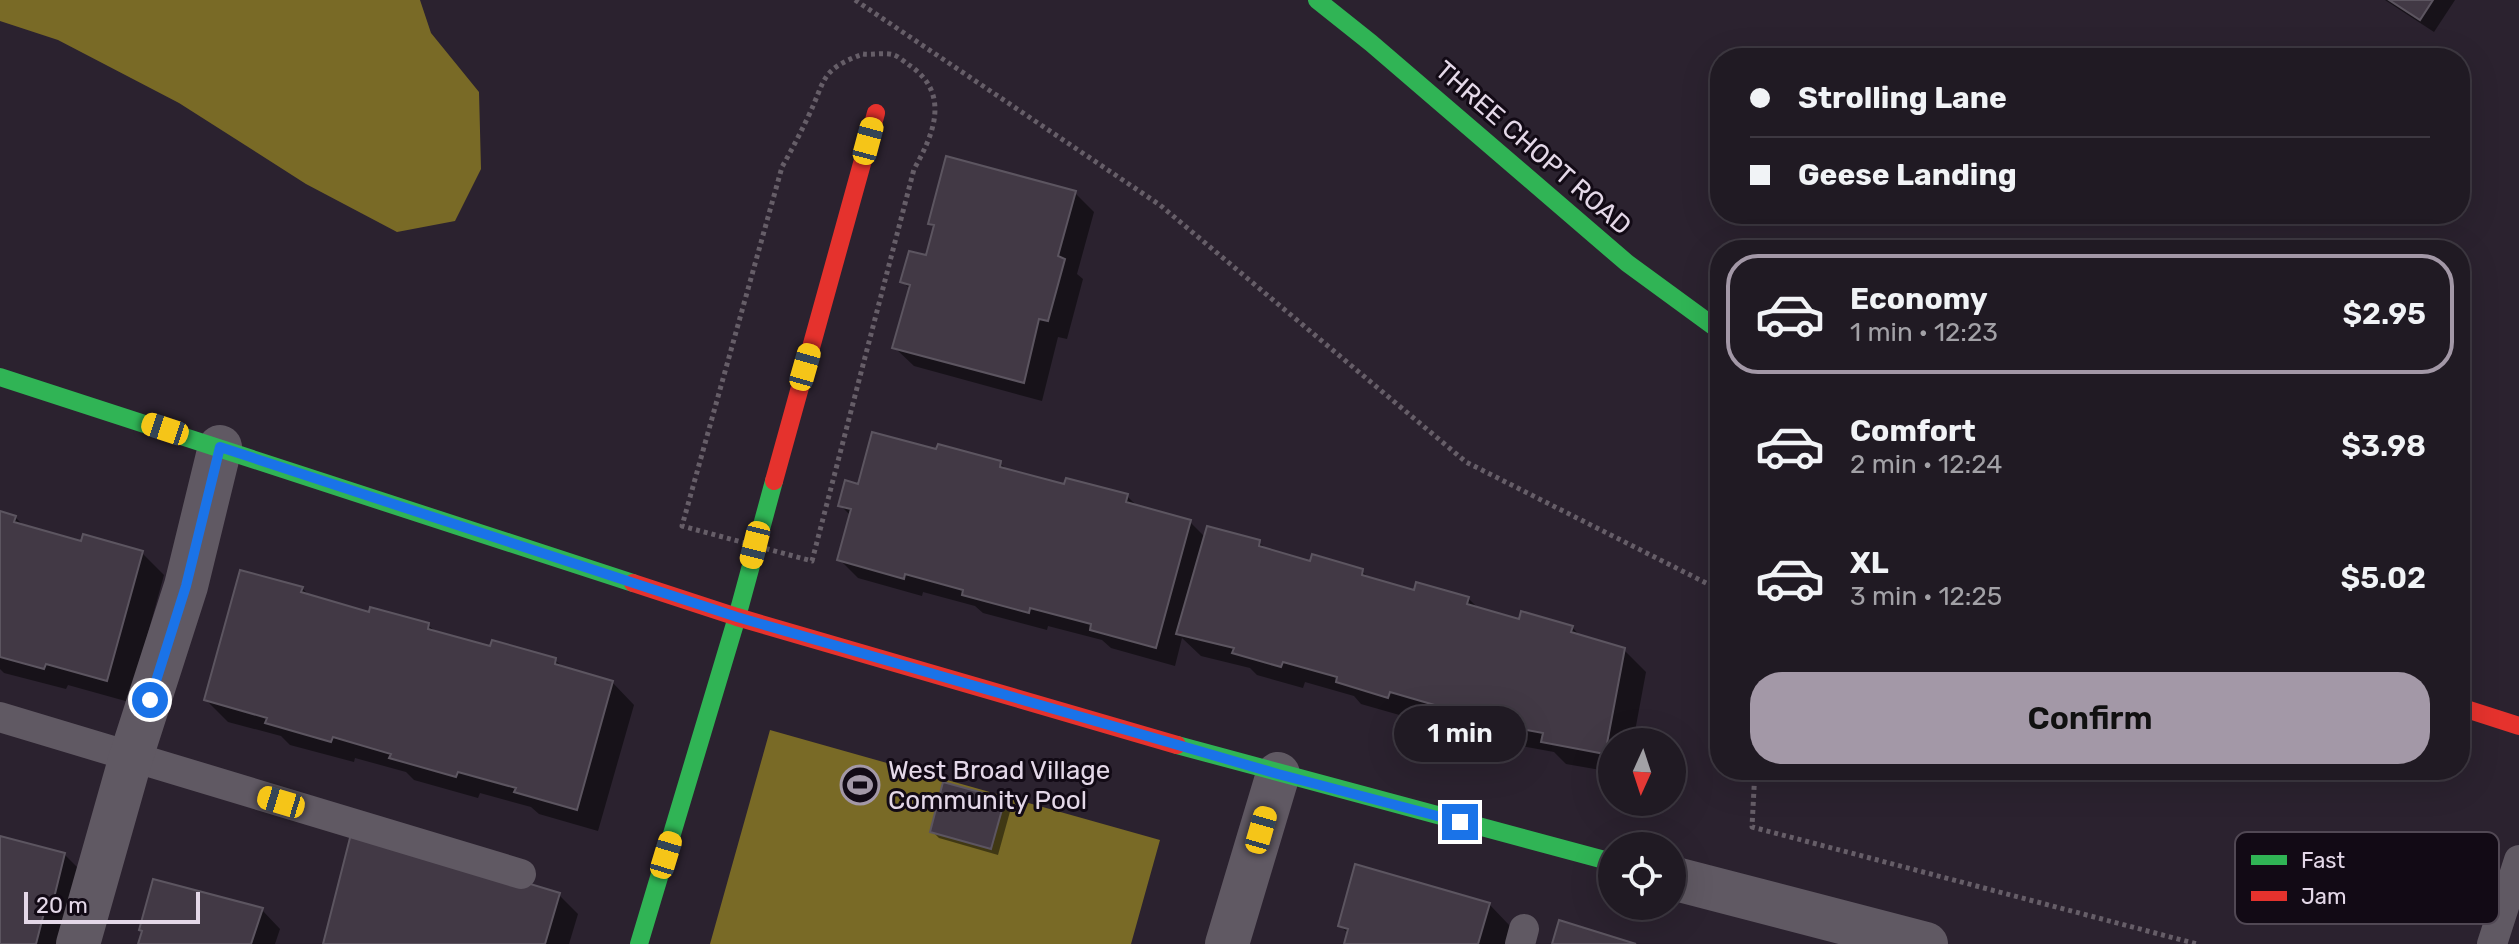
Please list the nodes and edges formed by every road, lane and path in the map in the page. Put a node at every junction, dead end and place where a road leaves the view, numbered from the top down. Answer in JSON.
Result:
{"nodes":[{"id":1,"x":855,"y":0,"type":"edge"},
{"id":2,"x":1317,"y":0,"type":"edge"},
{"id":3,"x":876,"y":113,"type":"dead end"},
{"id":4,"x":1710,"y":324,"type":"edge"},
{"id":5,"x":0,"y":377,"type":"edge"},
{"id":6,"x":220,"y":447,"type":"junction"},
{"id":7,"x":1710,"y":585,"type":"edge"},
{"id":8,"x":737,"y":617,"type":"junction"},
{"id":9,"x":2470,"y":710,"type":"edge"},
{"id":10,"x":0,"y":717,"type":"edge"},
{"id":11,"x":2519,"y":726,"type":"edge"},
{"id":12,"x":131,"y":757,"type":"junction"},
{"id":13,"x":1278,"y":774,"type":"junction"},
{"id":14,"x":1754,"y":780,"type":"edge"},
{"id":15,"x":1598,"y":858,"type":"edge"},
{"id":16,"x":2519,"y":860,"type":"edge"},
{"id":17,"x":521,"y":874,"type":"dead end"},
{"id":18,"x":1686,"y":884,"type":"edge"},
{"id":19,"x":2499,"y":922,"type":"edge"},
{"id":20,"x":2498,"y":924,"type":"edge"},
{"id":21,"x":1789,"y":927,"type":"edge"},
{"id":22,"x":78,"y":944,"type":"edge"},
{"id":23,"x":639,"y":944,"type":"edge"},
{"id":24,"x":1227,"y":944,"type":"edge"},
{"id":25,"x":1926,"y":944,"type":"edge"},
{"id":26,"x":2197,"y":944,"type":"edge"},
{"id":27,"x":2492,"y":944,"type":"edge"}],
"edges":[{"from":1,"to":7,"type":"path"},
{"from":2,"to":4,"type":"street","name":"THREE CHOPT ROAD"},
{"from":3,"to":8,"type":"street"},
{"from":5,"to":6,"type":"street"},
{"from":6,"to":8,"type":"street"},
{"from":6,"to":12,"type":"street"},
{"from":8,"to":13,"type":"street"},
{"from":8,"to":23,"type":"street"},
{"from":9,"to":11,"type":"street"},
{"from":10,"to":12,"type":"lane"},
{"from":12,"to":17,"type":"lane"},
{"from":12,"to":22,"type":"street"},
{"from":13,"to":15,"type":"street"},
{"from":13,"to":24,"type":"street"},
{"from":14,"to":26,"type":"path"},
{"from":16,"to":19,"type":"lane"},
{"from":18,"to":21,"type":"street"},
{"from":20,"to":27,"type":"lane"},
{"from":21,"to":25,"type":"street"}]}
